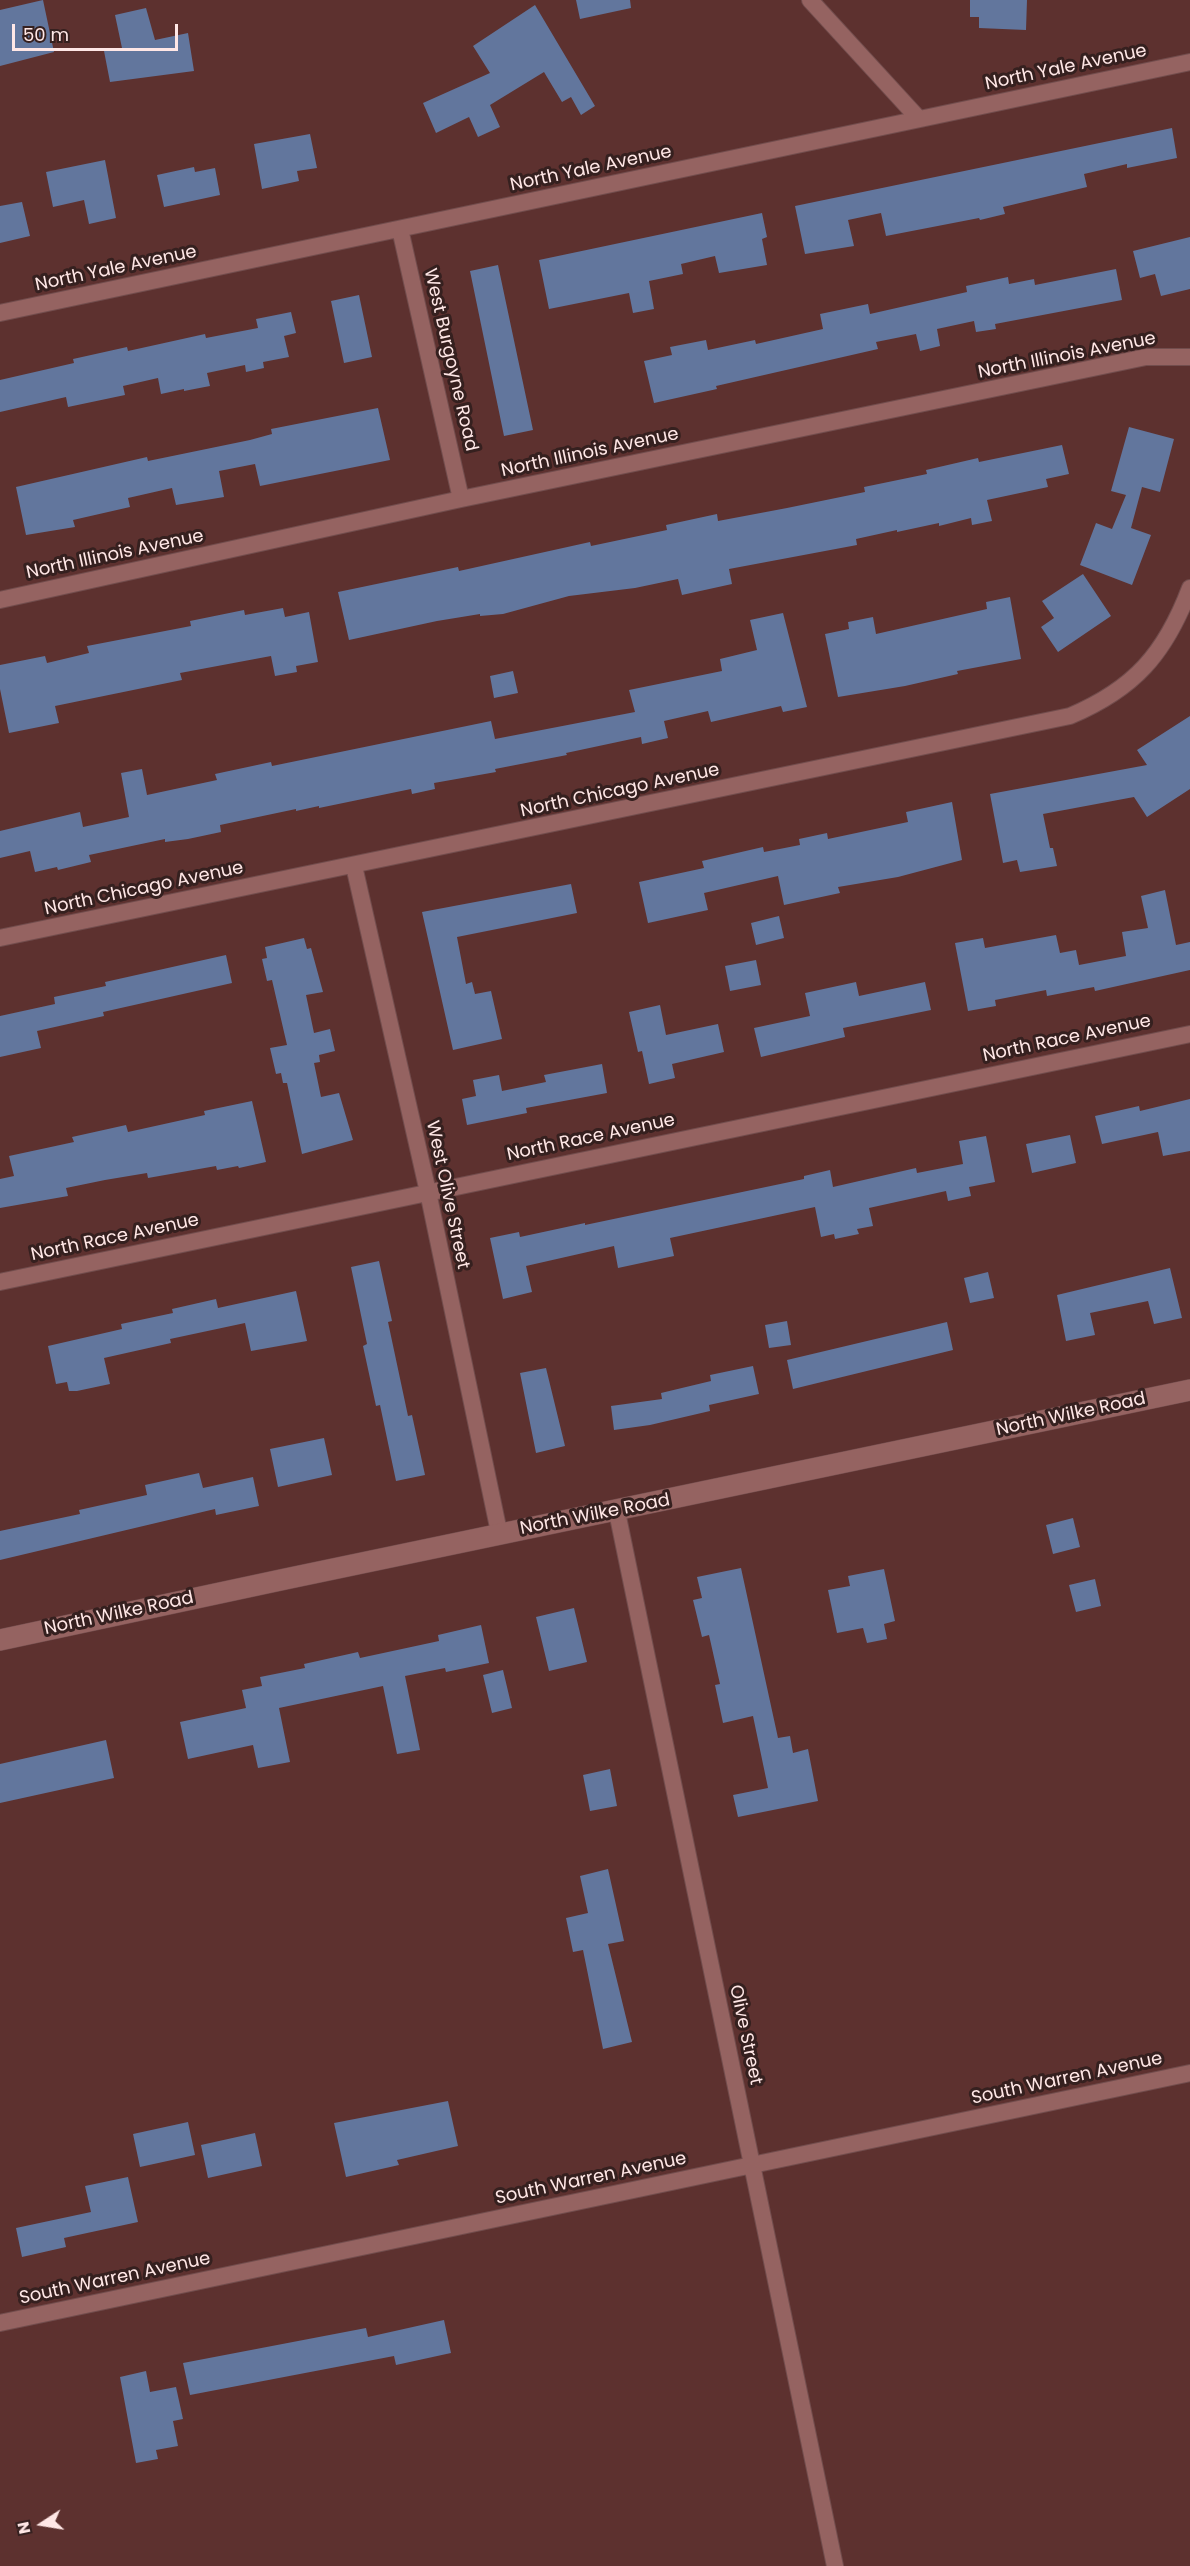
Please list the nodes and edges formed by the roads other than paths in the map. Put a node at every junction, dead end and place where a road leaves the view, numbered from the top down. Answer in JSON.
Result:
{"nodes":[{"id":1,"x":810,"y":0,"type":"edge"},
{"id":2,"x":1190,"y":62,"type":"edge"},
{"id":3,"x":919,"y":119,"type":"junction"},
{"id":4,"x":400,"y":230,"type":"junction"},
{"id":5,"x":0,"y":313,"type":"edge"},
{"id":6,"x":1190,"y":357,"type":"edge"},
{"id":7,"x":461,"y":500,"type":"junction"},
{"id":8,"x":1190,"y":588,"type":"edge"},
{"id":9,"x":0,"y":600,"type":"edge"},
{"id":10,"x":354,"y":866,"type":"junction"},
{"id":11,"x":0,"y":938,"type":"edge"},
{"id":12,"x":1190,"y":1034,"type":"edge"},
{"id":13,"x":428,"y":1192,"type":"junction"},
{"id":14,"x":0,"y":1282,"type":"edge"},
{"id":15,"x":1190,"y":1390,"type":"edge"},
{"id":16,"x":616,"y":1512,"type":"junction"},
{"id":17,"x":499,"y":1532,"type":"junction"},
{"id":18,"x":0,"y":1640,"type":"edge"},
{"id":19,"x":1190,"y":2073,"type":"edge"},
{"id":20,"x":752,"y":2165,"type":"junction"},
{"id":21,"x":0,"y":2323,"type":"edge"},
{"id":22,"x":835,"y":2566,"type":"edge"}],
"edges":[{"from":1,"to":3,"type":"street"},
{"from":2,"to":3,"type":"street","name":"North Yale Avenue"},
{"from":3,"to":4,"type":"street","name":"North Yale Avenue"},
{"from":4,"to":5,"type":"street","name":"North Yale Avenue"},
{"from":4,"to":7,"type":"street","name":"West Burgoyne Road"},
{"from":6,"to":7,"type":"street","name":"North Illinois Avenue"},
{"from":7,"to":9,"type":"street","name":"North Illinois Avenue"},
{"from":8,"to":10,"type":"street","name":"North Chicago Avenue"},
{"from":10,"to":11,"type":"street","name":"North Chicago Avenue"},
{"from":10,"to":13,"type":"street","name":"West Olive Street"},
{"from":12,"to":13,"type":"street","name":"North Race Avenue"},
{"from":13,"to":14,"type":"street","name":"North Race Avenue"},
{"from":13,"to":17,"type":"street","name":"West Olive Street"},
{"from":15,"to":16,"type":"street","name":"North Wilke Road"},
{"from":16,"to":17,"type":"street","name":"North Wilke Road"},
{"from":16,"to":20,"type":"street","name":"Olive Street"},
{"from":17,"to":18,"type":"street","name":"North Wilke Road"},
{"from":19,"to":20,"type":"street","name":"South Warren Avenue"},
{"from":20,"to":21,"type":"street","name":"South Warren Avenue"},
{"from":20,"to":22,"type":"street","name":"Olive Street"}]}
